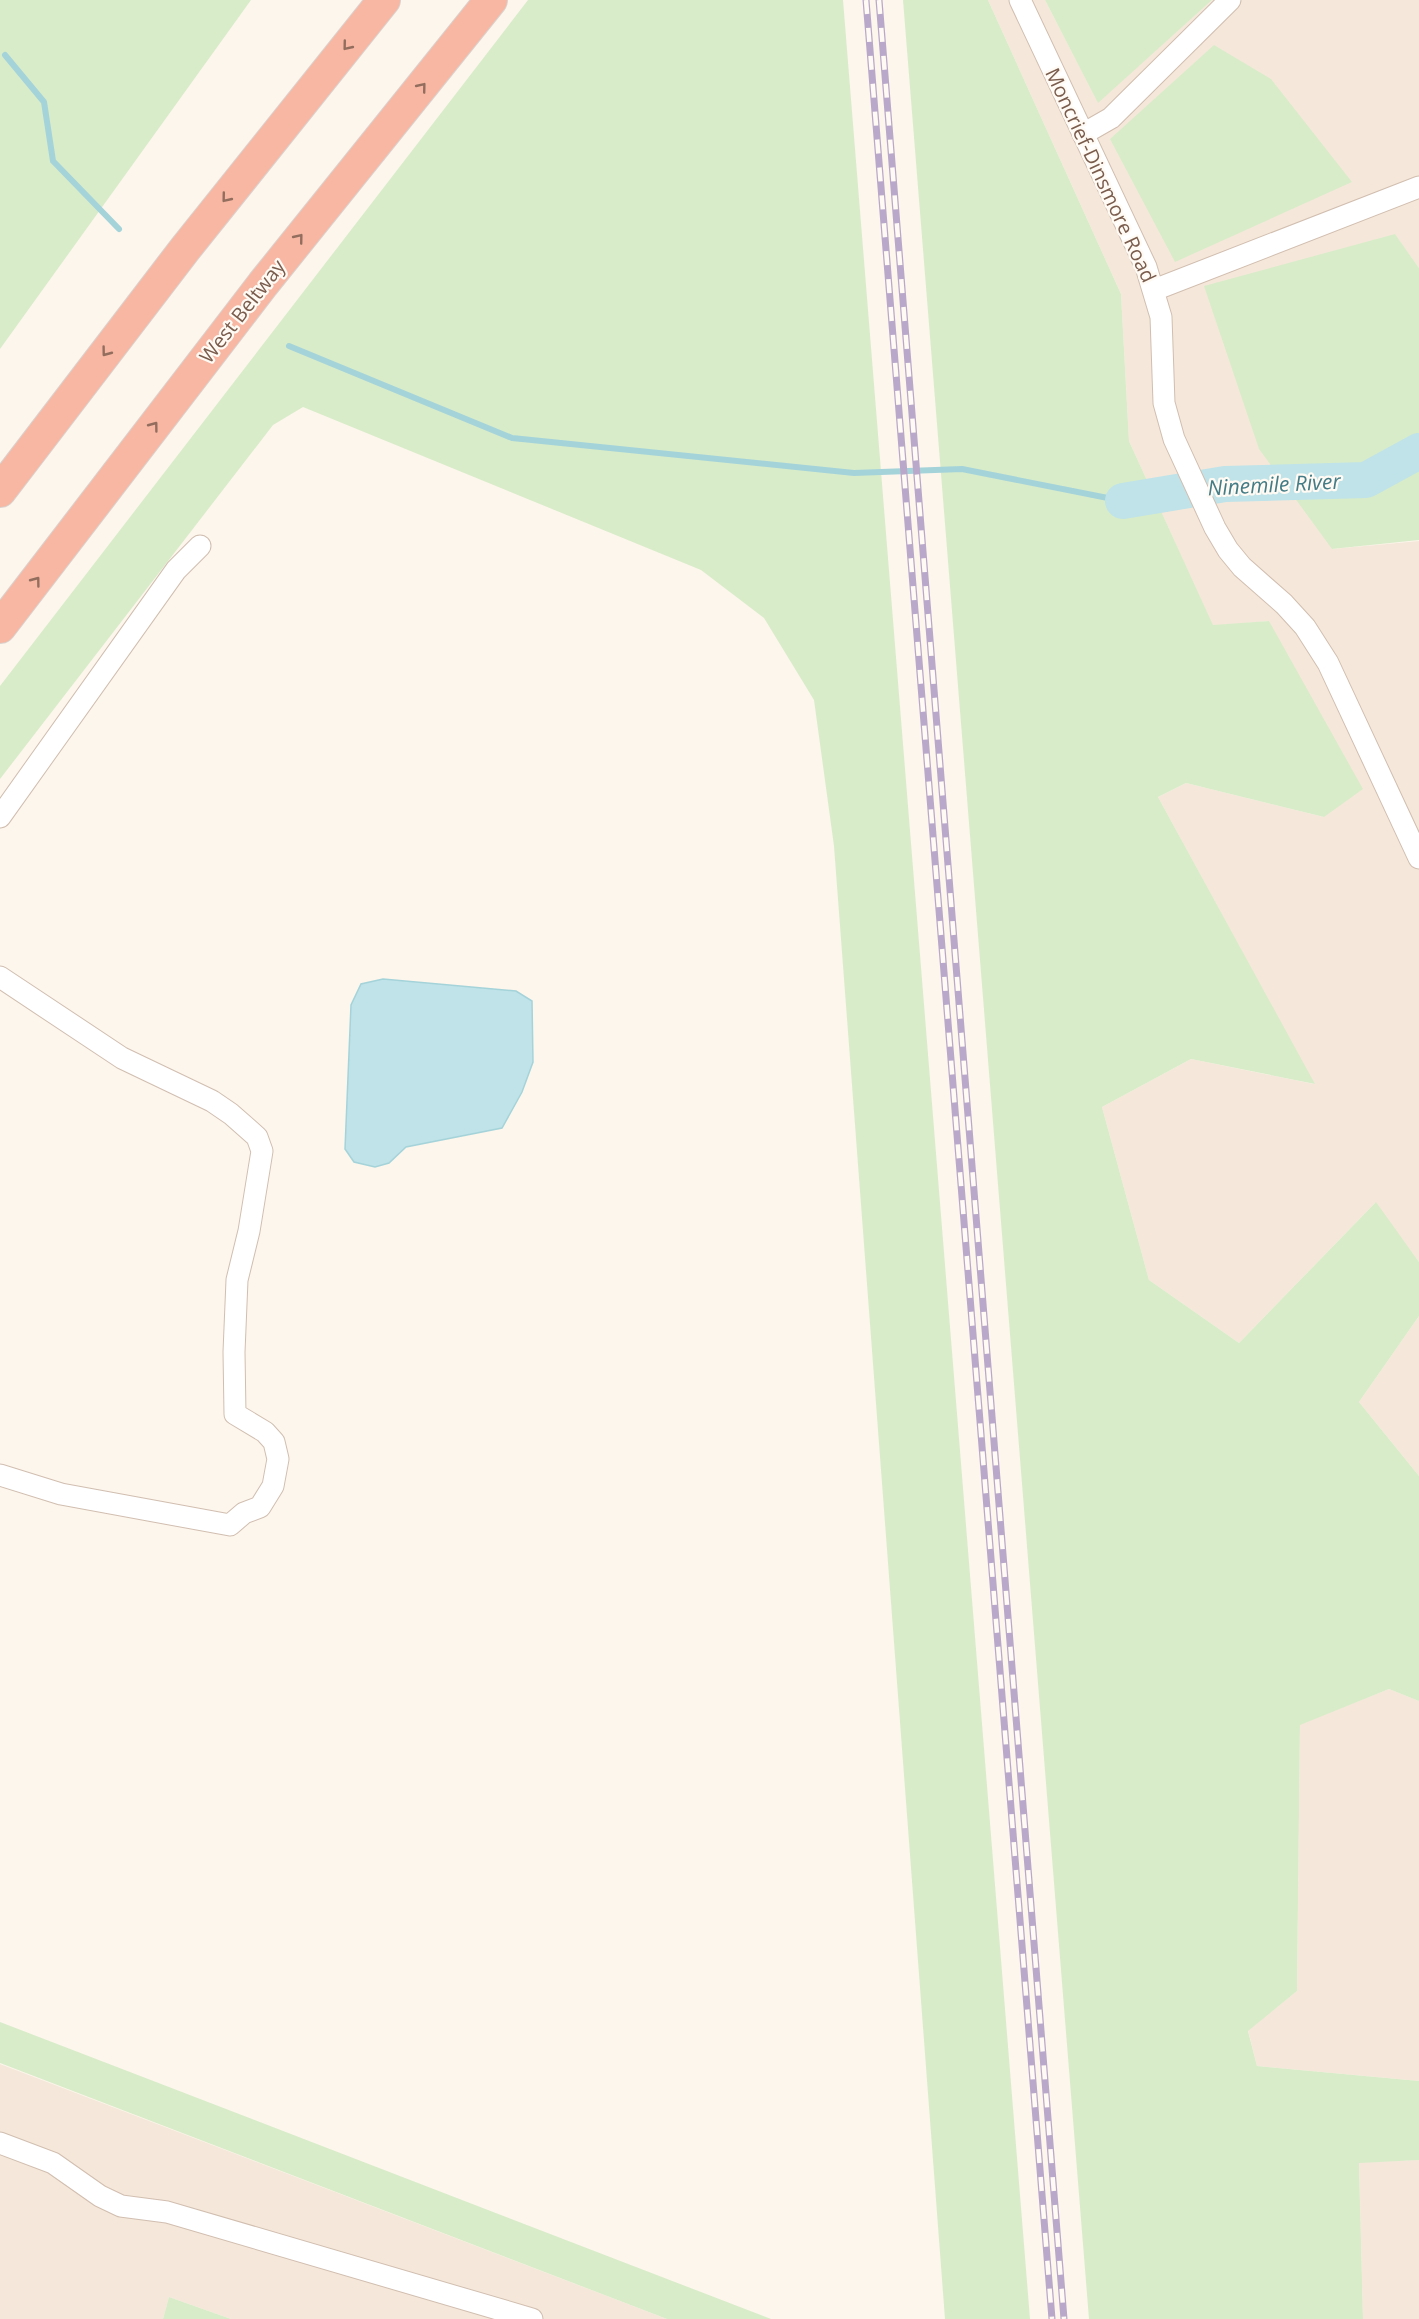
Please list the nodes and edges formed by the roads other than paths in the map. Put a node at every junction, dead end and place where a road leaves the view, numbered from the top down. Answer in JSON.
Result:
{"nodes":[{"id":1,"x":384,"y":0,"type":"edge"},
{"id":2,"x":491,"y":0,"type":"edge"},
{"id":3,"x":1020,"y":0,"type":"edge"},
{"id":4,"x":1230,"y":0,"type":"edge"},
{"id":5,"x":1083,"y":134,"type":"junction"},
{"id":6,"x":1419,"y":187,"type":"edge"},
{"id":7,"x":1154,"y":290,"type":"junction"},
{"id":8,"x":0,"y":490,"type":"edge"},
{"id":9,"x":200,"y":546,"type":"dead end"},
{"id":10,"x":0,"y":627,"type":"edge"},
{"id":11,"x":0,"y":817,"type":"edge"},
{"id":12,"x":1419,"y":858,"type":"edge"},
{"id":13,"x":0,"y":978,"type":"edge"},
{"id":14,"x":0,"y":1475,"type":"edge"},
{"id":15,"x":0,"y":2143,"type":"edge"},
{"id":16,"x":532,"y":2319,"type":"edge"}],
"edges":[{"from":1,"to":8,"type":"highway","one_way":true},
{"from":10,"to":2,"type":"highway","name":"West Beltway","one_way":true},
{"from":3,"to":5,"type":"street","name":"Moncrief-Dinsmore Road"},
{"from":4,"to":5,"type":"street"},
{"from":5,"to":7,"type":"street","name":"Moncrief-Dinsmore Road"},
{"from":6,"to":7,"type":"street"},
{"from":7,"to":12,"type":"street","name":"Moncrief-Dinsmore Road"},
{"from":9,"to":11,"type":"street"},
{"from":13,"to":14,"type":"street"},
{"from":15,"to":16,"type":"street"}]}
